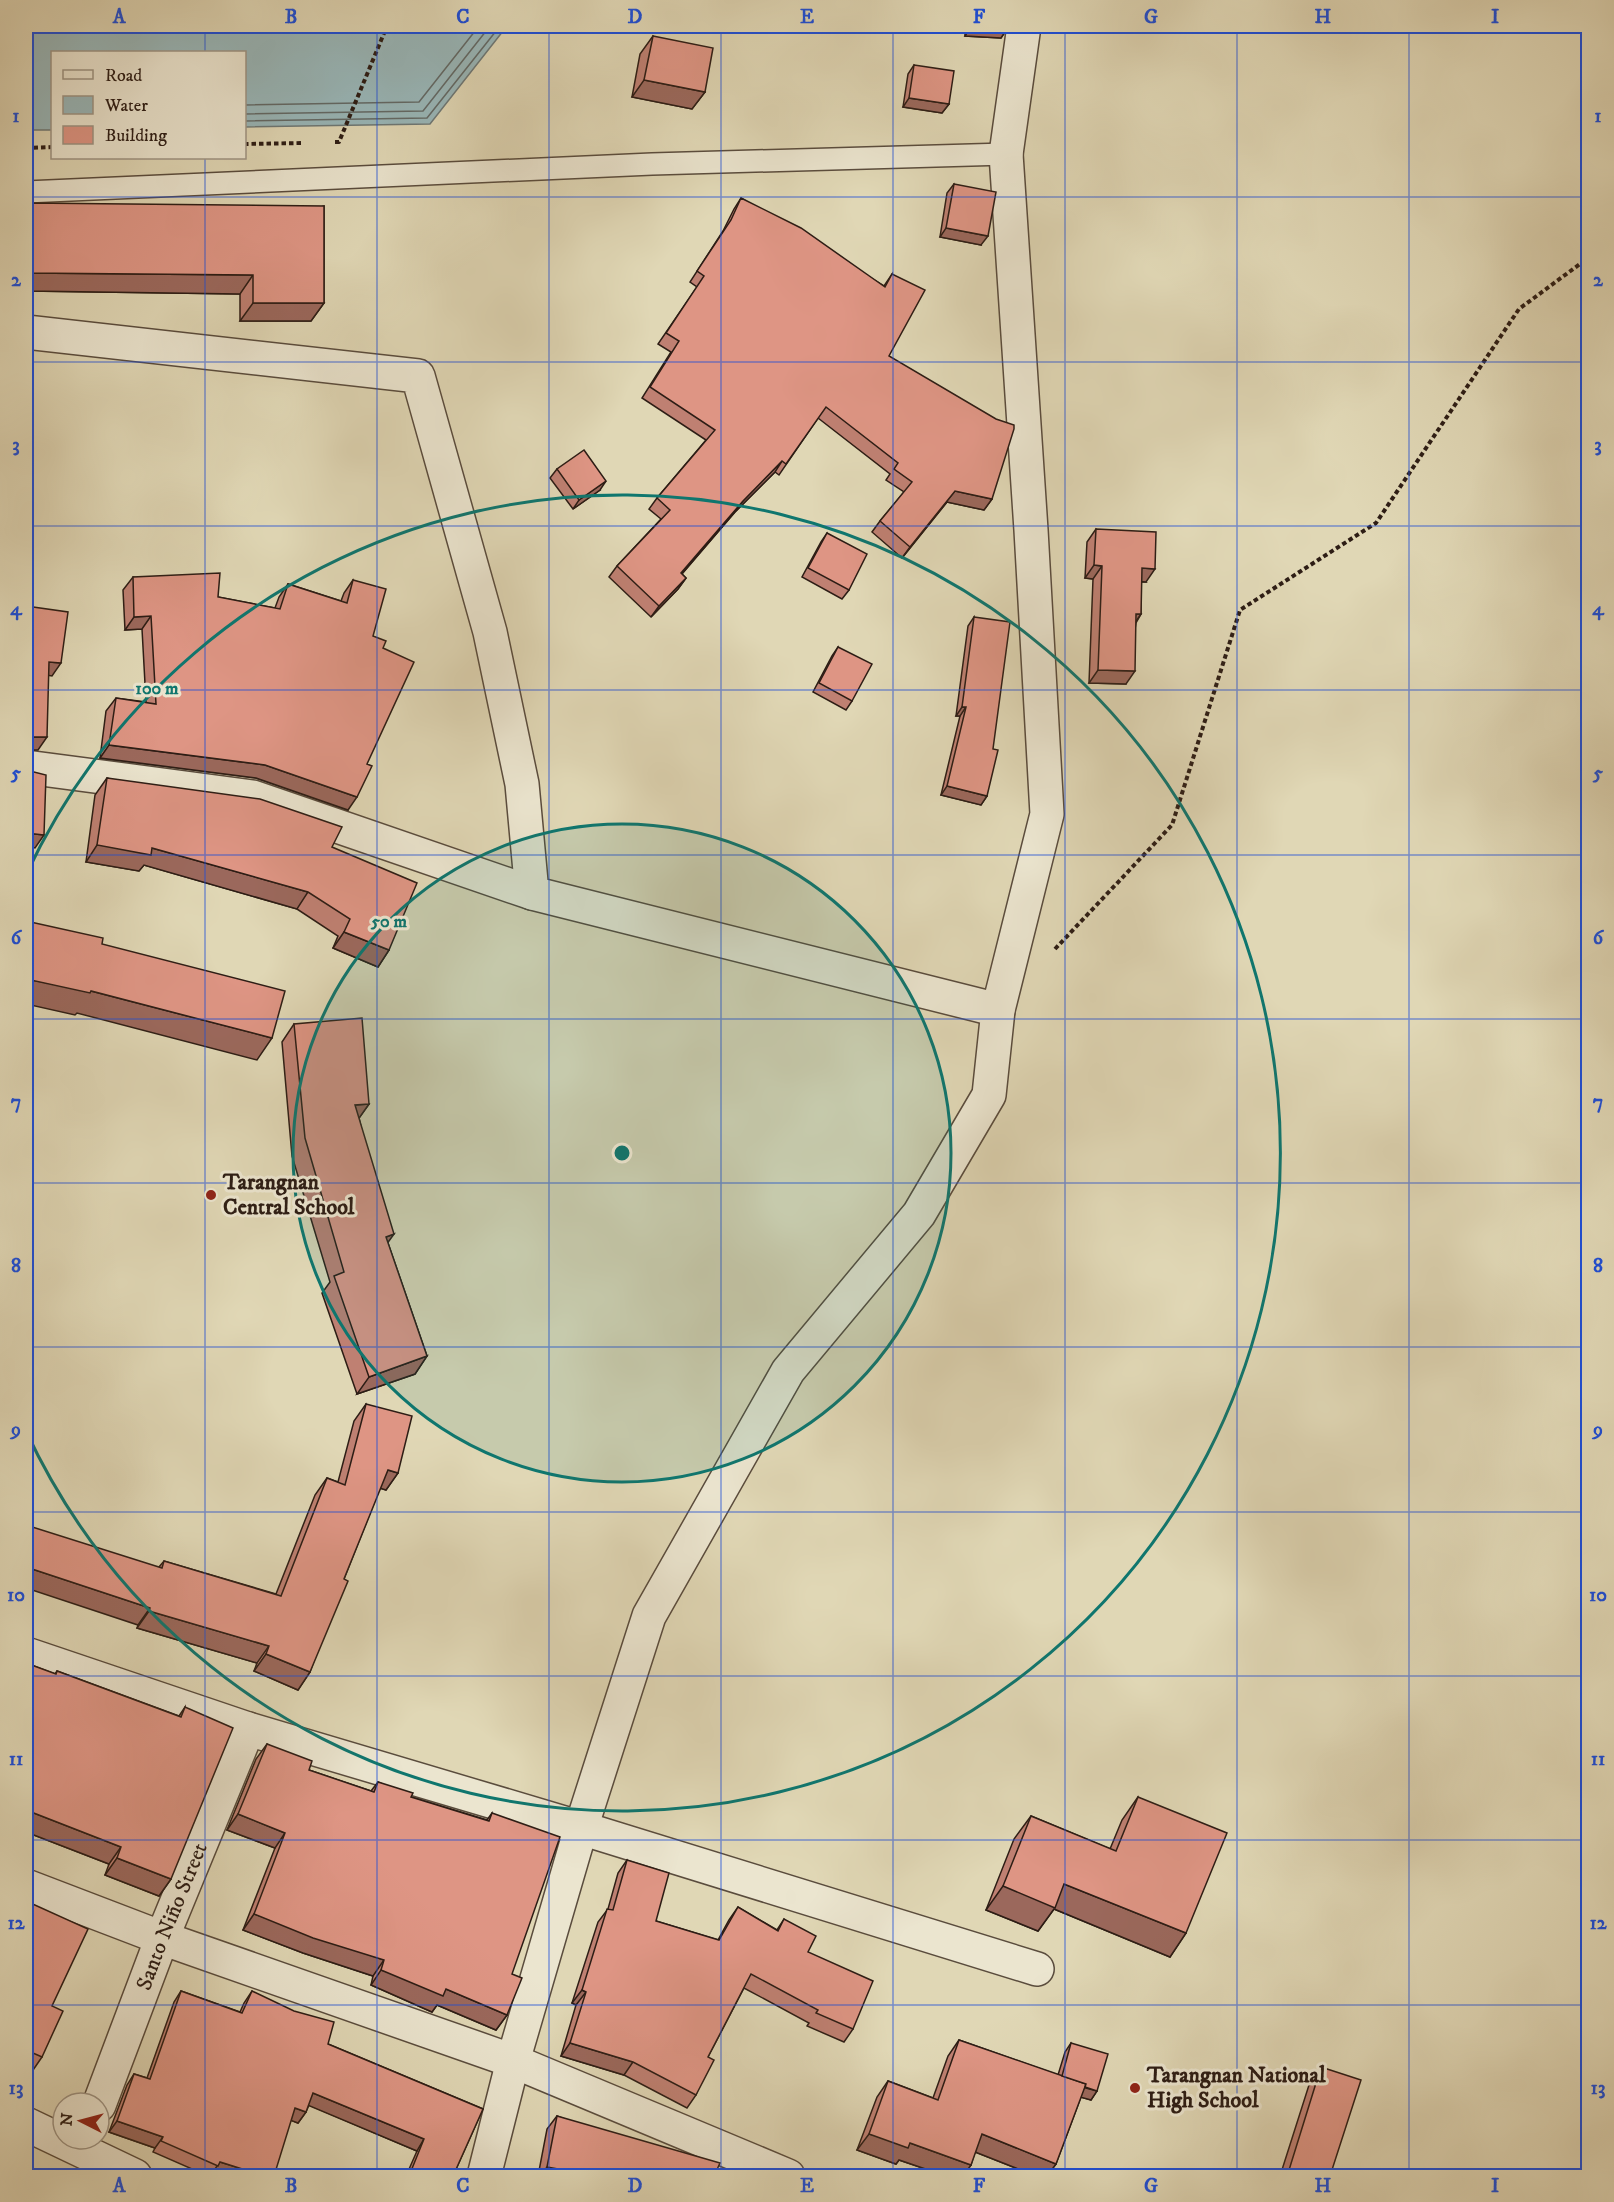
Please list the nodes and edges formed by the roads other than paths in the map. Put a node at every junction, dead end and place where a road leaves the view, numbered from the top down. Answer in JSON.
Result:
{"nodes":[{"id":1,"x":1024,"y":26,"type":"edge"},
{"id":2,"x":1006,"y":154,"type":"junction"},
{"id":3,"x":26,"y":192,"type":"edge"},
{"id":4,"x":26,"y":332,"type":"edge"},
{"id":5,"x":26,"y":767,"type":"edge"},
{"id":6,"x":532,"y":893,"type":"junction"},
{"id":7,"x":998,"y":1010,"type":"junction"},
{"id":8,"x":26,"y":1654,"type":"edge"},
{"id":9,"x":248,"y":1729,"type":"junction"},
{"id":10,"x":581,"y":1828,"type":"junction"},
{"id":11,"x":26,"y":1886,"type":"edge"},
{"id":12,"x":162,"y":1938,"type":"junction"},
{"id":13,"x":1037,"y":1969,"type":"dead end"},
{"id":14,"x":513,"y":2061,"type":"junction"},
{"id":15,"x":104,"y":2091,"type":"edge"},
{"id":16,"x":26,"y":2124,"type":"edge"},
{"id":17,"x":79,"y":2155,"type":"edge"},
{"id":18,"x":135,"y":2176,"type":"edge"},
{"id":19,"x":484,"y":2176,"type":"edge"},
{"id":20,"x":788,"y":2176,"type":"edge"}],
"edges":[{"from":1,"to":2,"type":"street"},
{"from":2,"to":3,"type":"lane"},
{"from":2,"to":7,"type":"street"},
{"from":4,"to":6,"type":"street"},
{"from":5,"to":6,"type":"street"},
{"from":6,"to":7,"type":"street"},
{"from":7,"to":10,"type":"street"},
{"from":8,"to":9,"type":"street"},
{"from":9,"to":10,"type":"street"},
{"from":9,"to":12,"type":"street","name":"Santo Niño Street"},
{"from":10,"to":13,"type":"street"},
{"from":10,"to":14,"type":"street"},
{"from":11,"to":12,"type":"street"},
{"from":12,"to":14,"type":"street"},
{"from":12,"to":15,"type":"street","name":"Santo Niño Street"},
{"from":14,"to":19,"type":"street"},
{"from":14,"to":20,"type":"street"},
{"from":16,"to":17,"type":"street"},
{"from":17,"to":18,"type":"street"}]}
